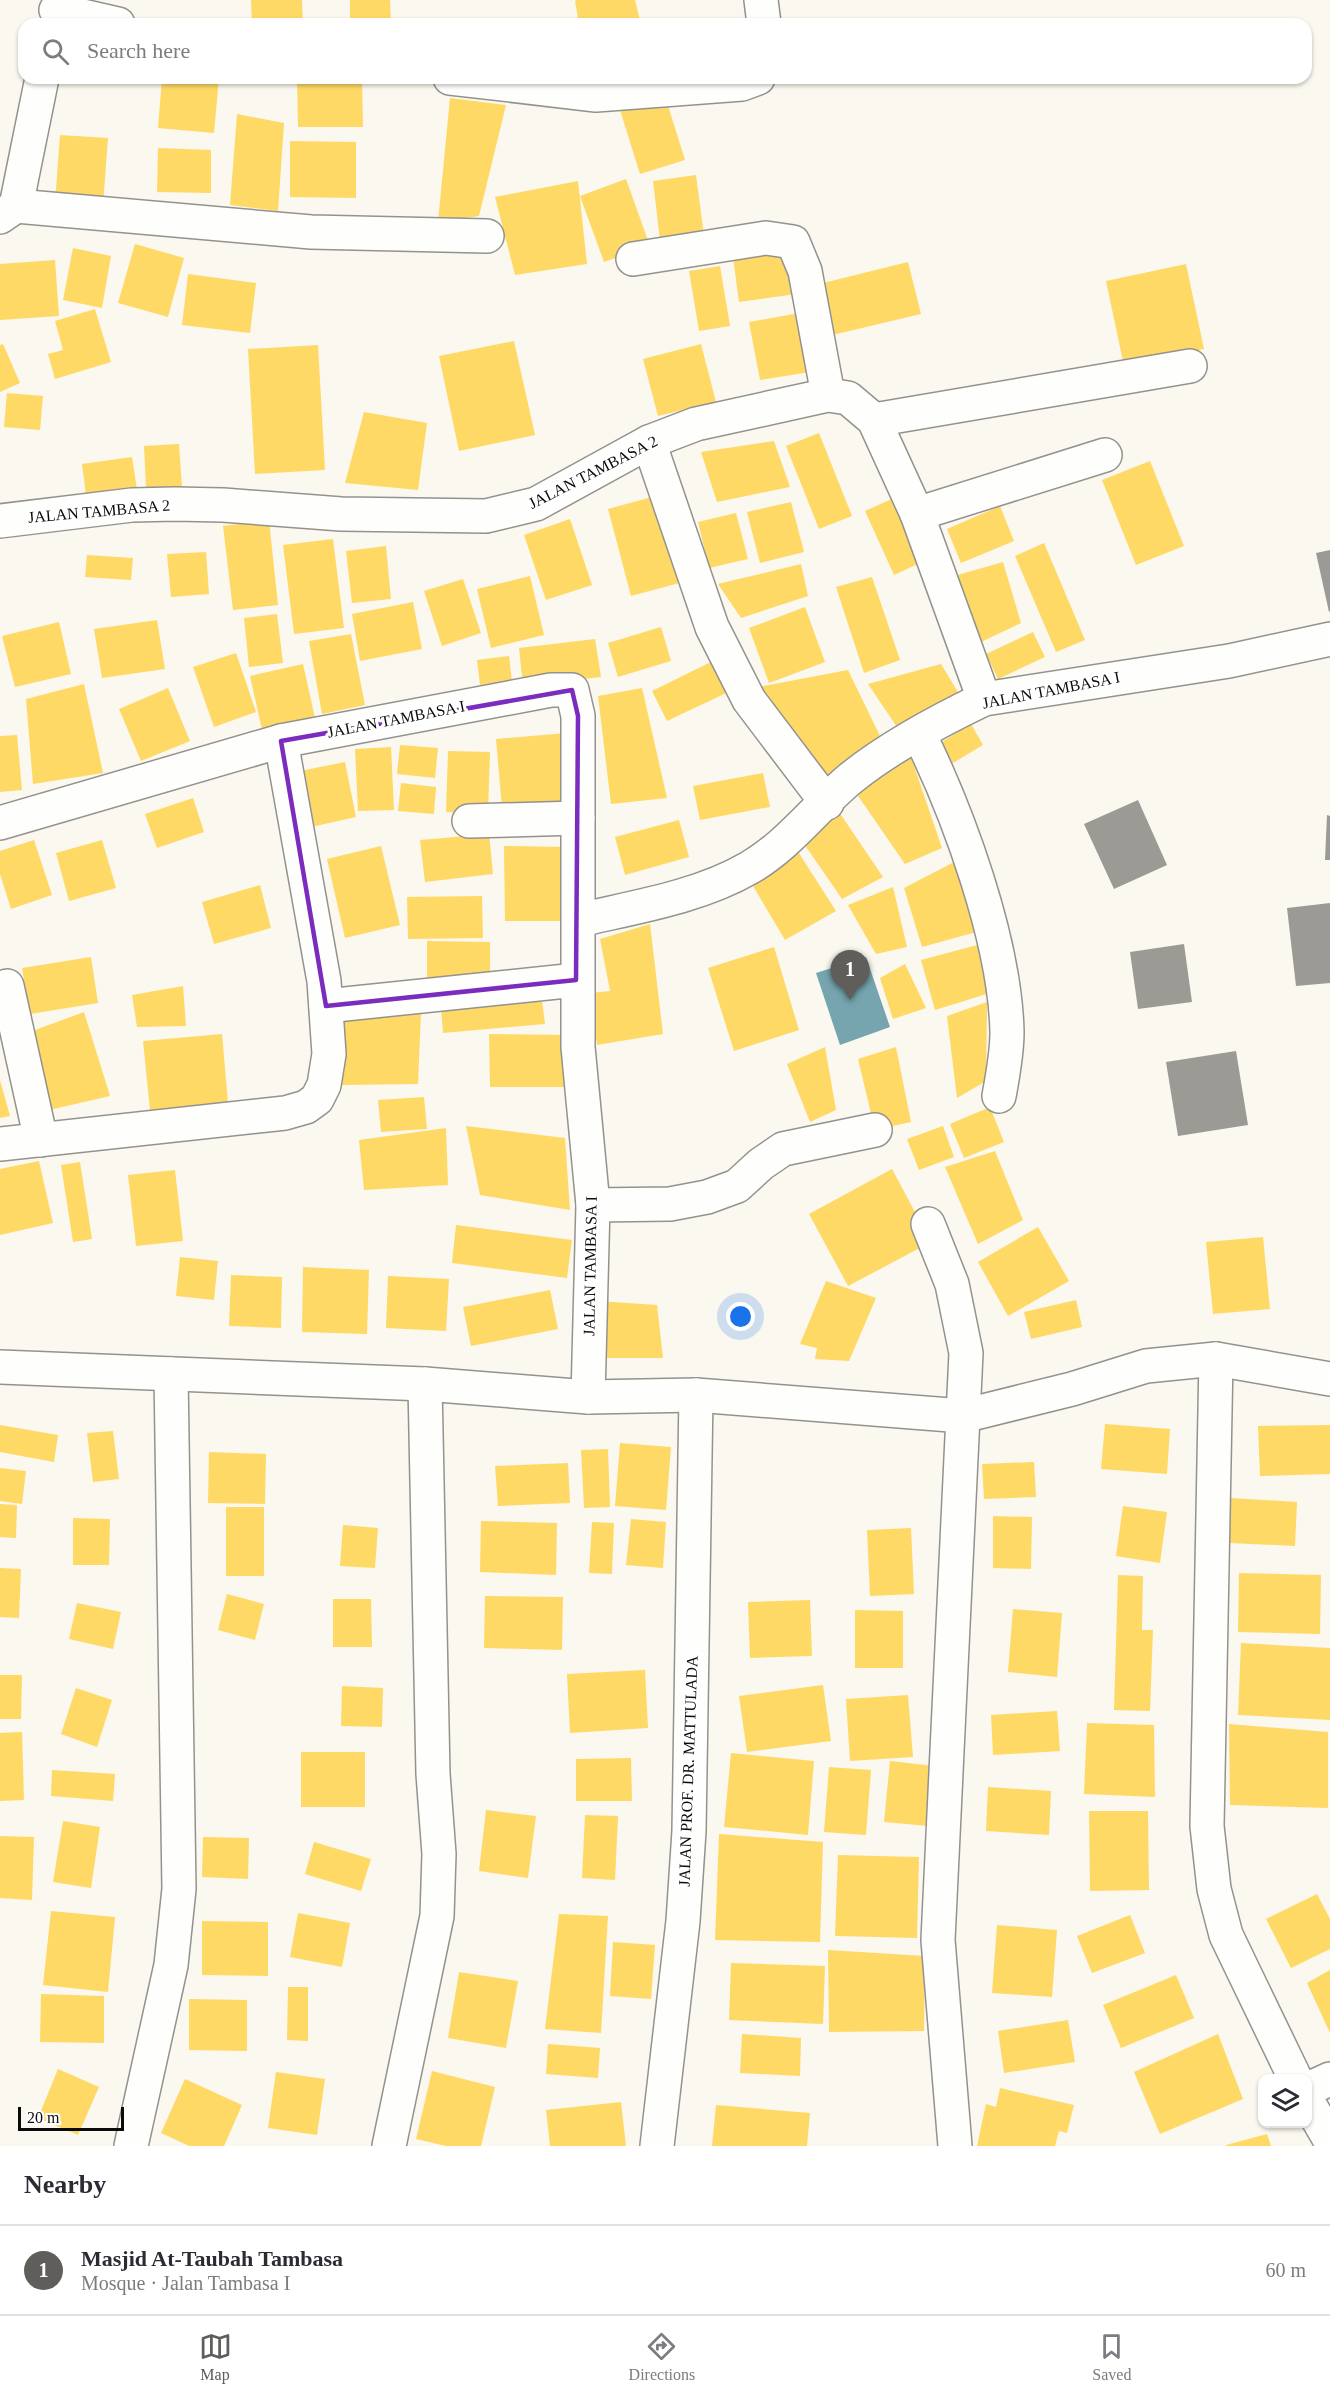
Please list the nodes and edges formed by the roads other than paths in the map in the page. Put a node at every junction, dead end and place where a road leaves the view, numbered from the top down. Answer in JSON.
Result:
{"nodes":[{"id":1,"x":761,"y":0,"type":"edge"},
{"id":2,"x":56,"y":11,"type":"edge"},
{"id":3,"x":89,"y":18,"type":"edge"},
{"id":4,"x":763,"y":18,"type":"edge"},
{"id":5,"x":40,"y":84,"type":"edge"},
{"id":6,"x":502,"y":84,"type":"edge"},
{"id":7,"x":717,"y":84,"type":"edge"},
{"id":8,"x":8,"y":212,"type":"edge"},
{"id":9,"x":487,"y":236,"type":"dead end"},
{"id":10,"x":633,"y":260,"type":"dead end"},
{"id":11,"x":1190,"y":366,"type":"dead end"},
{"id":12,"x":828,"y":395,"type":"junction"},
{"id":13,"x":874,"y":420,"type":"junction"},
{"id":14,"x":649,"y":442,"type":"junction"},
{"id":15,"x":1105,"y":455,"type":"dead end"},
{"id":16,"x":917,"y":514,"type":"junction"},
{"id":17,"x":0,"y":521,"type":"edge"},
{"id":18,"x":1330,"y":639,"type":"edge"},
{"id":19,"x":984,"y":699,"type":"junction"},
{"id":20,"x":919,"y":734,"type":"junction"},
{"id":21,"x":280,"y":741,"type":"junction"},
{"id":22,"x":827,"y":802,"type":"junction"},
{"id":23,"x":578,"y":818,"type":"junction"},
{"id":24,"x":469,"y":821,"type":"dead end"},
{"id":25,"x":0,"y":823,"type":"edge"},
{"id":26,"x":579,"y":920,"type":"junction"},
{"id":27,"x":576,"y":980,"type":"junction"},
{"id":28,"x":7,"y":986,"type":"dead end"},
{"id":29,"x":326,"y":1006,"type":"junction"},
{"id":30,"x":999,"y":1096,"type":"dead end"},
{"id":31,"x":875,"y":1130,"type":"dead end"},
{"id":32,"x":41,"y":1140,"type":"junction"},
{"id":33,"x":0,"y":1144,"type":"edge"},
{"id":34,"x":593,"y":1205,"type":"junction"},
{"id":35,"x":928,"y":1224,"type":"dead end"},
{"id":36,"x":1216,"y":1359,"type":"junction"},
{"id":37,"x":0,"y":1367,"type":"edge"},
{"id":38,"x":171,"y":1374,"type":"junction"},
{"id":39,"x":1330,"y":1379,"type":"edge"},
{"id":40,"x":425,"y":1384,"type":"junction"},
{"id":41,"x":696,"y":1395,"type":"junction"},
{"id":42,"x":588,"y":1396,"type":"junction"},
{"id":43,"x":963,"y":1416,"type":"junction"},
{"id":44,"x":1293,"y":2074,"type":"edge"},
{"id":45,"x":1330,"y":2079,"type":"edge"},
{"id":46,"x":1312,"y":2087,"type":"edge"},
{"id":47,"x":1312,"y":2109,"type":"edge"},
{"id":48,"x":1330,"y":2140,"type":"edge"},
{"id":49,"x":131,"y":2146,"type":"edge"},
{"id":50,"x":389,"y":2146,"type":"edge"},
{"id":51,"x":657,"y":2146,"type":"edge"},
{"id":52,"x":956,"y":2146,"type":"edge"}],
"edges":[{"from":1,"to":4,"type":"street"},
{"from":2,"to":3,"type":"street"},
{"from":5,"to":8,"type":"street"},
{"from":6,"to":7,"type":"street"},
{"from":8,"to":9,"type":"street"},
{"from":10,"to":12,"type":"street"},
{"from":11,"to":13,"type":"street"},
{"from":12,"to":13,"type":"street"},
{"from":12,"to":14,"type":"street","name":"JALAN TAMBASA 2"},
{"from":13,"to":16,"type":"street"},
{"from":14,"to":17,"type":"street","name":"JALAN TAMBASA 2"},
{"from":14,"to":22,"type":"street"},
{"from":15,"to":16,"type":"street"},
{"from":16,"to":19,"type":"street"},
{"from":18,"to":19,"type":"street","name":"JALAN TAMBASA I"},
{"from":19,"to":20,"type":"street","name":"JALAN TAMBASA I"},
{"from":20,"to":22,"type":"street","name":"JALAN TAMBASA I"},
{"from":20,"to":30,"type":"street"},
{"from":21,"to":23,"type":"street","name":"JALAN TAMBASA I"},
{"from":21,"to":25,"type":"street","name":"JALAN TAMBASA I"},
{"from":21,"to":29,"type":"street"},
{"from":22,"to":26,"type":"street","name":"JALAN TAMBASA I"},
{"from":23,"to":24,"type":"street"},
{"from":23,"to":26,"type":"street","name":"JALAN TAMBASA I"},
{"from":26,"to":27,"type":"street","name":"JALAN TAMBASA I"},
{"from":27,"to":29,"type":"street"},
{"from":27,"to":34,"type":"street","name":"JALAN TAMBASA I"},
{"from":28,"to":32,"type":"street"},
{"from":29,"to":32,"type":"street"},
{"from":31,"to":34,"type":"street"},
{"from":32,"to":33,"type":"street"},
{"from":34,"to":42,"type":"street","name":"JALAN TAMBASA I"},
{"from":35,"to":43,"type":"street"},
{"from":36,"to":39,"type":"street"},
{"from":36,"to":43,"type":"street"},
{"from":36,"to":44,"type":"street"},
{"from":37,"to":38,"type":"street"},
{"from":38,"to":40,"type":"street"},
{"from":38,"to":49,"type":"street"},
{"from":40,"to":42,"type":"street"},
{"from":40,"to":50,"type":"street"},
{"from":41,"to":42,"type":"street"},
{"from":41,"to":43,"type":"street"},
{"from":41,"to":51,"type":"street","name":"JALAN PROF. DR. MATTULADA"},
{"from":43,"to":52,"type":"street"},
{"from":45,"to":46,"type":"street"},
{"from":47,"to":48,"type":"street"}]}
